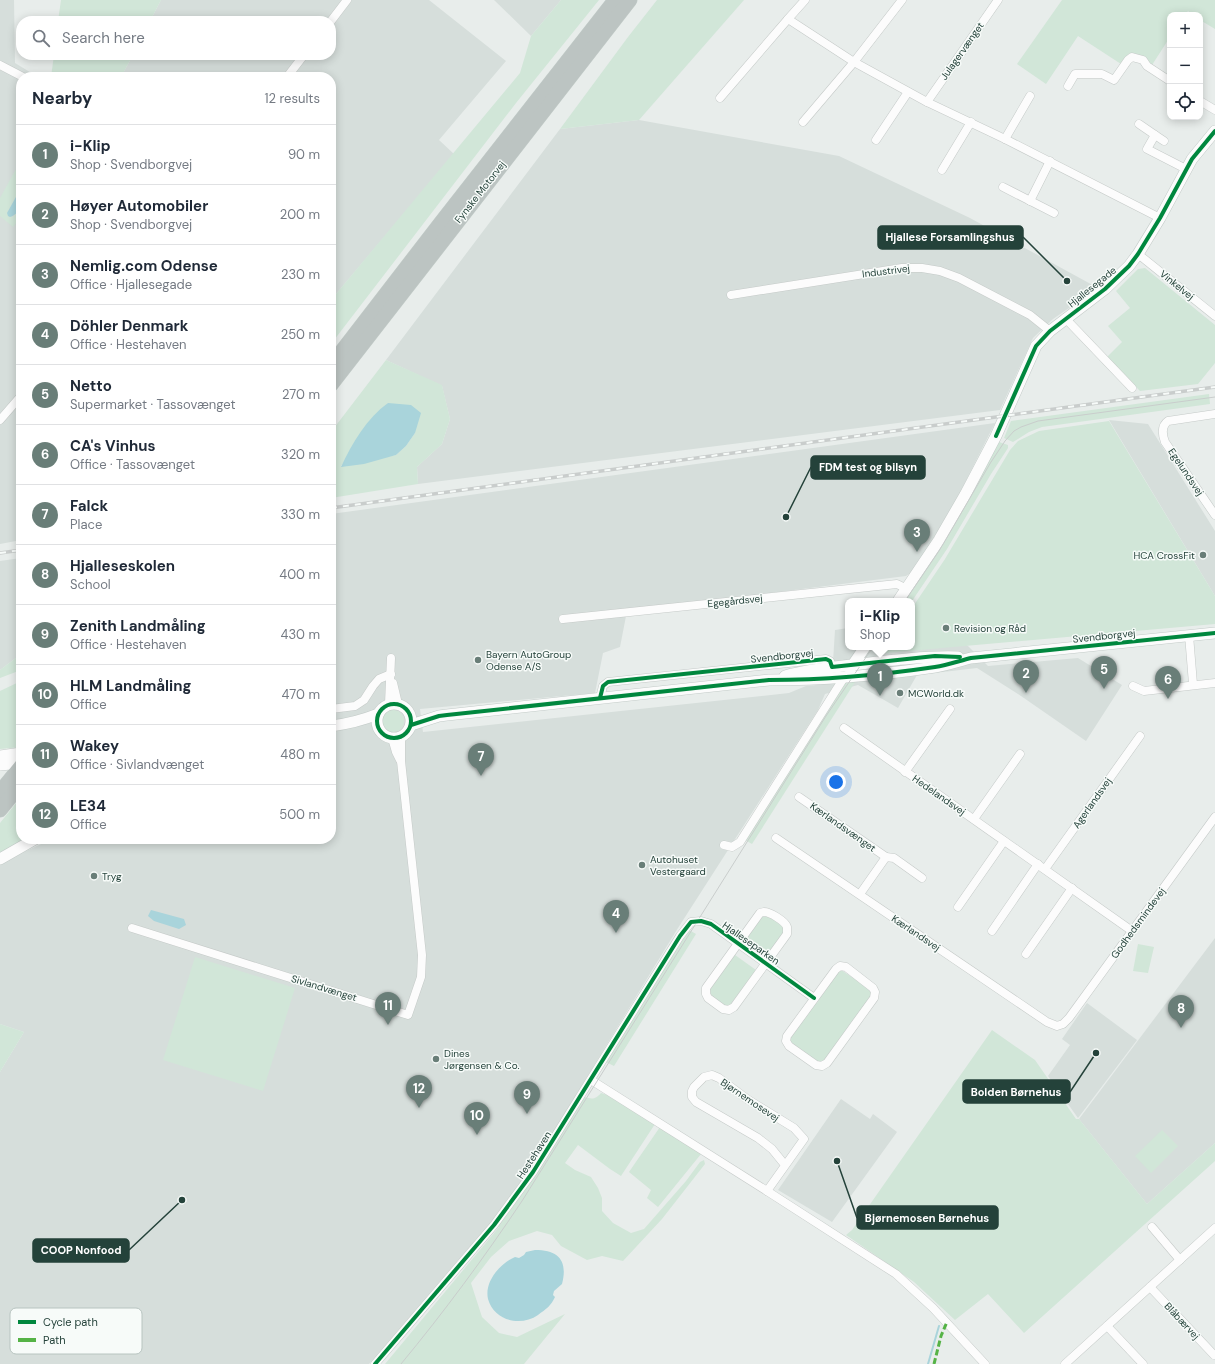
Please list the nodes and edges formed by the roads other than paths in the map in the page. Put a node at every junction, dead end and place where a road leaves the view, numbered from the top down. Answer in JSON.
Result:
{"nodes":[{"id":1,"x":347,"y":0,"type":"edge"},
{"id":2,"x":615,"y":0,"type":"edge"},
{"id":3,"x":630,"y":0,"type":"edge"},
{"id":4,"x":805,"y":0,"type":"edge"},
{"id":5,"x":902,"y":0,"type":"edge"},
{"id":6,"x":998,"y":0,"type":"edge"},
{"id":7,"x":335,"y":16,"type":"edge"},
{"id":8,"x":788,"y":19,"type":"junction"},
{"id":9,"x":300,"y":60,"type":"edge"},
{"id":10,"x":854,"y":62,"type":"junction"},
{"id":11,"x":0,"y":65,"type":"edge"},
{"id":12,"x":291,"y":72,"type":"edge"},
{"id":13,"x":16,"y":73,"type":"edge"},
{"id":14,"x":1167,"y":79,"type":"edge"},
{"id":15,"x":1068,"y":86,"type":"dead end"},
{"id":16,"x":908,"y":92,"type":"junction"},
{"id":17,"x":1030,"y":96,"type":"dead end"},
{"id":18,"x":720,"y":98,"type":"dead end"},
{"id":19,"x":927,"y":102,"type":"junction"},
{"id":20,"x":1203,"y":102,"type":"edge"},
{"id":21,"x":1215,"y":110,"type":"edge"},
{"id":22,"x":804,"y":122,"type":"dead end"},
{"id":23,"x":971,"y":122,"type":"junction"},
{"id":24,"x":1139,"y":124,"type":"dead end"},
{"id":25,"x":1215,"y":130,"type":"edge"},
{"id":26,"x":1155,"y":135,"type":"junction"},
{"id":27,"x":1005,"y":138,"type":"junction"},
{"id":28,"x":876,"y":140,"type":"dead end"},
{"id":29,"x":1164,"y":141,"type":"dead end"},
{"id":30,"x":1050,"y":162,"type":"junction"},
{"id":31,"x":1186,"y":169,"type":"junction"},
{"id":32,"x":942,"y":170,"type":"dead end"},
{"id":33,"x":1004,"y":188,"type":"dead end"},
{"id":34,"x":1030,"y":201,"type":"junction"},
{"id":35,"x":1054,"y":213,"type":"dead end"},
{"id":36,"x":1160,"y":218,"type":"junction"},
{"id":37,"x":1138,"y":254,"type":"junction"},
{"id":38,"x":731,"y":294,"type":"dead end"},
{"id":39,"x":1215,"y":316,"type":"edge"},
{"id":40,"x":1065,"y":318,"type":"junction"},
{"id":41,"x":1050,"y":331,"type":"junction"},
{"id":42,"x":336,"y":359,"type":"edge"},
{"id":43,"x":336,"y":379,"type":"edge"},
{"id":44,"x":1132,"y":388,"type":"dead end"},
{"id":45,"x":16,"y":402,"type":"edge"},
{"id":46,"x":1215,"y":414,"type":"edge"},
{"id":47,"x":0,"y":420,"type":"edge"},
{"id":48,"x":1215,"y":515,"type":"edge"},
{"id":49,"x":907,"y":588,"type":"junction"},
{"id":50,"x":900,"y":598,"type":"edge"},
{"id":51,"x":563,"y":619,"type":"dead end"},
{"id":52,"x":1215,"y":633,"type":"edge"},
{"id":53,"x":1189,"y":635,"type":"junction"},
{"id":54,"x":863,"y":650,"type":"edge"},
{"id":55,"x":391,"y":658,"type":"dead end"},
{"id":56,"x":971,"y":658,"type":"junction"},
{"id":57,"x":853,"y":665,"type":"junction"},
{"id":58,"x":832,"y":667,"type":"junction"},
{"id":59,"x":391,"y":674,"type":"junction"},
{"id":60,"x":845,"y":676,"type":"junction"},
{"id":61,"x":769,"y":680,"type":"junction"},
{"id":62,"x":1215,"y":683,"type":"edge"},
{"id":63,"x":1193,"y":684,"type":"junction"},
{"id":64,"x":1133,"y":686,"type":"dead end"},
{"id":65,"x":600,"y":698,"type":"junction"},
{"id":66,"x":394,"y":704,"type":"junction"},
{"id":67,"x":336,"y":708,"type":"edge"},
{"id":68,"x":950,"y":708,"type":"dead end"},
{"id":69,"x":378,"y":714,"type":"junction"},
{"id":70,"x":410,"y":719,"type":"junction"},
{"id":71,"x":336,"y":726,"type":"edge"},
{"id":72,"x":844,"y":728,"type":"dead end"},
{"id":73,"x":379,"y":729,"type":"junction"},
{"id":74,"x":1140,"y":736,"type":"dead end"},
{"id":75,"x":397,"y":737,"type":"junction"},
{"id":76,"x":16,"y":754,"type":"edge"},
{"id":77,"x":1020,"y":754,"type":"dead end"},
{"id":78,"x":0,"y":756,"type":"edge"},
{"id":79,"x":16,"y":763,"type":"edge"},
{"id":80,"x":0,"y":765,"type":"edge"},
{"id":81,"x":16,"y":772,"type":"edge"},
{"id":82,"x":905,"y":772,"type":"junction"},
{"id":83,"x":16,"y":790,"type":"edge"},
{"id":84,"x":0,"y":792,"type":"edge"},
{"id":85,"x":799,"y":797,"type":"dead end"},
{"id":86,"x":0,"y":810,"type":"edge"},
{"id":87,"x":1215,"y":817,"type":"edge"},
{"id":88,"x":974,"y":819,"type":"junction"},
{"id":89,"x":776,"y":838,"type":"dead end"},
{"id":90,"x":1004,"y":841,"type":"junction"},
{"id":91,"x":26,"y":844,"type":"edge"},
{"id":92,"x":29,"y":844,"type":"edge"},
{"id":93,"x":724,"y":845,"type":"dead end"},
{"id":94,"x":23,"y":846,"type":"junction"},
{"id":95,"x":886,"y":857,"type":"junction"},
{"id":96,"x":0,"y":859,"type":"edge"},
{"id":97,"x":1038,"y":864,"type":"junction"},
{"id":98,"x":1045,"y":869,"type":"junction"},
{"id":99,"x":922,"y":878,"type":"dead end"},
{"id":100,"x":1072,"y":888,"type":"junction"},
{"id":101,"x":860,"y":894,"type":"junction"},
{"id":102,"x":958,"y":907,"type":"dead end"},
{"id":103,"x":132,"y":928,"type":"dead end"},
{"id":104,"x":992,"y":931,"type":"dead end"},
{"id":105,"x":1132,"y":931,"type":"junction"},
{"id":106,"x":680,"y":936,"type":"joint"},
{"id":107,"x":739,"y":944,"type":"junction"},
{"id":108,"x":1026,"y":954,"type":"dead end"},
{"id":109,"x":765,"y":963,"type":"junction"},
{"id":110,"x":814,"y":998,"type":"junction"},
{"id":111,"x":1058,"y":1026,"type":"joint"},
{"id":112,"x":590,"y":1080,"type":"junction"},
{"id":113,"x":785,"y":1165,"type":"junction"},
{"id":114,"x":767,"y":1191,"type":"junction"},
{"id":115,"x":1152,"y":1227,"type":"dead end"},
{"id":116,"x":1215,"y":1228,"type":"edge"},
{"id":117,"x":1180,"y":1260,"type":"junction"},
{"id":118,"x":1150,"y":1287,"type":"junction"},
{"id":119,"x":1107,"y":1326,"type":"junction"},
{"id":120,"x":1214,"y":1355,"type":"edge"},
{"id":121,"x":375,"y":1364,"type":"edge"},
{"id":122,"x":985,"y":1364,"type":"edge"},
{"id":123,"x":1065,"y":1364,"type":"edge"},
{"id":124,"x":1143,"y":1364,"type":"edge"}],
"edges":[{"from":1,"to":7,"type":"street"},
{"from":2,"to":42,"type":"highway","name":"Fynske Motorvej"},
{"from":3,"to":43,"type":"highway","name":"Fynske Motorvej"},
{"from":4,"to":8,"type":"street"},
{"from":5,"to":10,"type":"street"},
{"from":6,"to":19,"type":"street","name":"Julagervænget"},
{"from":8,"to":10,"type":"street"},
{"from":8,"to":18,"type":"street"},
{"from":9,"to":12,"type":"street"},
{"from":10,"to":16,"type":"street"},
{"from":10,"to":22,"type":"street"},
{"from":11,"to":13,"type":"street"},
{"from":14,"to":15,"type":"street"},
{"from":16,"to":19,"type":"street"},
{"from":16,"to":28,"type":"street"},
{"from":17,"to":27,"type":"street"},
{"from":19,"to":23,"type":"street"},
{"from":20,"to":21,"type":"street"},
{"from":23,"to":27,"type":"street"},
{"from":23,"to":32,"type":"street"},
{"from":24,"to":26,"type":"street"},
{"from":25,"to":31,"type":"main road","name":"Hjallesegade"},
{"from":26,"to":29,"type":"street"},
{"from":26,"to":31,"type":"street"},
{"from":27,"to":30,"type":"street"},
{"from":30,"to":34,"type":"street"},
{"from":30,"to":36,"type":"street"},
{"from":31,"to":36,"type":"main road","name":"Hjallesegade"},
{"from":33,"to":34,"type":"street"},
{"from":34,"to":35,"type":"street"},
{"from":36,"to":37,"type":"main road","name":"Hjallesegade"},
{"from":37,"to":39,"type":"street","name":"Vinkelvej"},
{"from":37,"to":40,"type":"main road","name":"Hjallesegade"},
{"from":38,"to":41,"type":"street","name":"Industrivej"},
{"from":40,"to":41,"type":"main road","name":"Hjallesegade"},
{"from":40,"to":44,"type":"street"},
{"from":41,"to":49,"type":"main road","name":"Hjallesegade"},
{"from":45,"to":47,"type":"street"},
{"from":46,"to":48,"type":"street","name":"Egelundsvej"},
{"from":49,"to":50,"type":"main road","name":"Hjallesegade"},
{"from":49,"to":51,"type":"street","name":"Egegårdsvej"},
{"from":52,"to":53,"type":"main road","name":"Svendborgvej"},
{"from":53,"to":56,"type":"main road","name":"Svendborgvej"},
{"from":53,"to":63,"type":"street"},
{"from":54,"to":57,"type":"main road"},
{"from":55,"to":59,"type":"street"},
{"from":56,"to":57,"type":"main road","name":"Svendborgvej"},
{"from":56,"to":60,"type":"main road","name":"Svendborgvej"},
{"from":57,"to":58,"type":"main road","name":"Svendborgvej"},
{"from":57,"to":60,"type":"main road"},
{"from":58,"to":61,"type":"main road","name":"Svendborgvej"},
{"from":58,"to":65,"type":"street","name":"Svendborgvej"},
{"from":59,"to":66,"type":"street"},
{"from":59,"to":67,"type":"street"},
{"from":60,"to":61,"type":"main road","name":"Svendborgvej"},
{"from":60,"to":93,"type":"street"},
{"from":61,"to":65,"type":"main road","name":"Svendborgvej"},
{"from":62,"to":63,"type":"street"},
{"from":63,"to":64,"type":"street"},
{"from":65,"to":70,"type":"main road","name":"Svendborgvej"},
{"from":66,"to":69,"type":"main road"},
{"from":66,"to":70,"type":"main road"},
{"from":68,"to":82,"type":"street","name":"Hedelandsvej"},
{"from":69,"to":71,"type":"main road"},
{"from":69,"to":73,"type":"main road"},
{"from":70,"to":75,"type":"main road"},
{"from":71,"to":73,"type":"main road"},
{"from":72,"to":82,"type":"street","name":"Hedelandsvej"},
{"from":73,"to":75,"type":"main road"},
{"from":74,"to":98,"type":"street","name":"Agerlandsvej"},
{"from":75,"to":103,"type":"street","name":"Sivlandvænget"},
{"from":76,"to":78,"type":"main road"},
{"from":77,"to":88,"type":"street","name":"Hedelandsvej"},
{"from":79,"to":80,"type":"main road"},
{"from":81,"to":84,"type":"highway"},
{"from":82,"to":88,"type":"street","name":"Hedelandsvej"},
{"from":83,"to":86,"type":"highway"},
{"from":85,"to":95,"type":"street","name":"Kærlandsvænget"},
{"from":87,"to":105,"type":"street","name":"Godhedsmindevej"},
{"from":88,"to":90,"type":"street","name":"Hedelandsvej"},
{"from":89,"to":101,"type":"street","name":"Kærlandsvej"},
{"from":90,"to":97,"type":"street","name":"Hedelandsvej"},
{"from":90,"to":102,"type":"street"},
{"from":91,"to":94,"type":"main road"},
{"from":92,"to":94,"type":"main road"},
{"from":94,"to":96,"type":"main road"},
{"from":95,"to":99,"type":"street","name":"Kærlandsvænget"},
{"from":95,"to":101,"type":"street","name":"Kærlandsvænget"},
{"from":97,"to":98,"type":"street","name":"Hedelandsvej"},
{"from":97,"to":104,"type":"street"},
{"from":98,"to":100,"type":"street","name":"Hedelandsvej"},
{"from":100,"to":105,"type":"street","name":"Hedelandsvej"},
{"from":100,"to":108,"type":"street"},
{"from":101,"to":111,"type":"street","name":"Kærlandsvej"},
{"from":105,"to":111,"type":"street","name":"Godhedsmindevej"},
{"from":106,"to":107,"type":"street","name":"Hjalleseparken"},
{"from":106,"to":112,"type":"street","name":"Hestehaven"},
{"from":107,"to":109,"type":"street","name":"Hjalleseparken"},
{"from":107,"to":109,"type":"street","name":"Hjalleseparken"},
{"from":107,"to":109,"type":"street","name":"Hjalleseparken"},
{"from":109,"to":110,"type":"street","name":"Hjalleseparken"},
{"from":110,"to":110,"type":"street"},
{"from":112,"to":114,"type":"street"},
{"from":112,"to":121,"type":"street","name":"Hestehaven"},
{"from":113,"to":113,"type":"street","name":"Bjørnemosevej"},
{"from":113,"to":114,"type":"street","name":"Bjørnemosevej"},
{"from":114,"to":122,"type":"street"},
{"from":115,"to":117,"type":"street"},
{"from":116,"to":117,"type":"street"},
{"from":117,"to":118,"type":"street"},
{"from":118,"to":119,"type":"street"},
{"from":118,"to":120,"type":"street","name":"Blåbærvej"},
{"from":119,"to":123,"type":"street"},
{"from":119,"to":124,"type":"street"}]}
